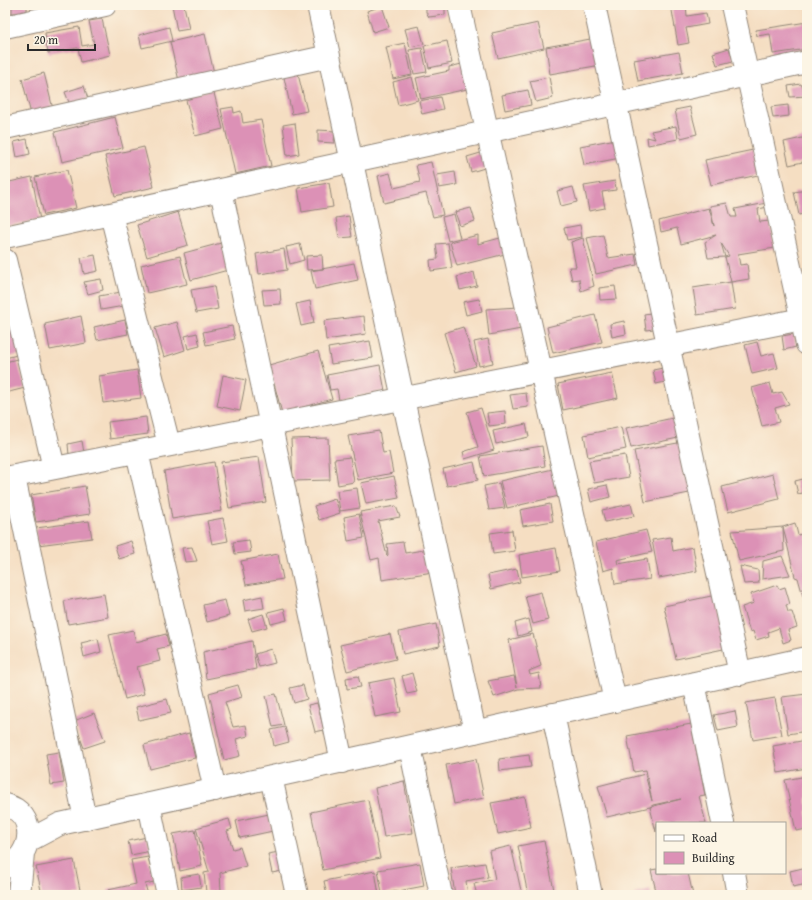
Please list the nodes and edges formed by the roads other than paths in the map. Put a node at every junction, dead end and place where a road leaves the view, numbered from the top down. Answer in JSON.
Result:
{"nodes":[{"id":1,"x":104,"y":5,"type":"edge"},
{"id":2,"x":318,"y":5,"type":"edge"},
{"id":3,"x":459,"y":5,"type":"edge"},
{"id":4,"x":594,"y":5,"type":"edge"},
{"id":5,"x":732,"y":5,"type":"edge"},
{"id":6,"x":5,"y":27,"type":"edge"},
{"id":7,"x":329,"y":56,"type":"junction"},
{"id":8,"x":807,"y":62,"type":"edge"},
{"id":9,"x":748,"y":75,"type":"junction"},
{"id":10,"x":616,"y":104,"type":"junction"},
{"id":11,"x":5,"y":128,"type":"edge"},
{"id":12,"x":487,"y":132,"type":"junction"},
{"id":13,"x":352,"y":162,"type":"junction"},
{"id":14,"x":221,"y":190,"type":"junction"},
{"id":15,"x":111,"y":214,"type":"junction"},
{"id":16,"x":5,"y":237,"type":"edge"},
{"id":17,"x":5,"y":260,"type":"edge"},
{"id":18,"x":804,"y":319,"type":"edge"},
{"id":19,"x":807,"y":344,"type":"edge"},
{"id":20,"x":668,"y":346,"type":"junction"},
{"id":21,"x":541,"y":371,"type":"junction"},
{"id":22,"x":403,"y":399,"type":"junction"},
{"id":23,"x":270,"y":425,"type":"junction"},
{"id":24,"x":169,"y":445,"type":"junction"},
{"id":25,"x":137,"y":452,"type":"junction"},
{"id":26,"x":54,"y":468,"type":"junction"},
{"id":27,"x":9,"y":477,"type":"edge"},
{"id":28,"x":807,"y":658,"type":"edge"},
{"id":29,"x":740,"y":674,"type":"junction"},
{"id":30,"x":694,"y":684,"type":"junction"},
{"id":31,"x":615,"y":701,"type":"junction"},
{"id":32,"x":554,"y":714,"type":"junction"},
{"id":33,"x":475,"y":732,"type":"junction"},
{"id":34,"x":410,"y":746,"type":"junction"},
{"id":35,"x":342,"y":762,"type":"junction"},
{"id":36,"x":271,"y":777,"type":"junction"},
{"id":37,"x":215,"y":790,"type":"junction"},
{"id":38,"x":149,"y":804,"type":"junction"},
{"id":39,"x":11,"y":807,"type":"edge"},
{"id":40,"x":85,"y":819,"type":"junction"},
{"id":41,"x":723,"y":822,"type":"edge"},
{"id":42,"x":60,"y":824,"type":"junction"},
{"id":43,"x":26,"y":847,"type":"junction"},
{"id":44,"x":5,"y":867,"type":"edge"},
{"id":45,"x":734,"y":874,"type":"edge"},
{"id":46,"x":5,"y":891,"type":"edge"},
{"id":47,"x":9,"y":895,"type":"edge"},
{"id":48,"x":19,"y":895,"type":"edge"},
{"id":49,"x":168,"y":895,"type":"edge"},
{"id":50,"x":297,"y":895,"type":"edge"},
{"id":51,"x":442,"y":895,"type":"edge"},
{"id":52,"x":591,"y":895,"type":"edge"},
{"id":53,"x":738,"y":895,"type":"edge"}],
"edges":[{"from":1,"to":6,"type":"street"},
{"from":2,"to":7,"type":"street"},
{"from":3,"to":12,"type":"street"},
{"from":4,"to":10,"type":"street"},
{"from":5,"to":9,"type":"street"},
{"from":7,"to":11,"type":"street"},
{"from":7,"to":13,"type":"street"},
{"from":8,"to":9,"type":"street"},
{"from":9,"to":10,"type":"street"},
{"from":9,"to":18,"type":"street"},
{"from":10,"to":12,"type":"street"},
{"from":10,"to":20,"type":"street"},
{"from":12,"to":13,"type":"street"},
{"from":12,"to":21,"type":"street"},
{"from":13,"to":14,"type":"street"},
{"from":13,"to":22,"type":"street"},
{"from":14,"to":15,"type":"street"},
{"from":14,"to":23,"type":"street"},
{"from":15,"to":16,"type":"street"},
{"from":15,"to":24,"type":"street"},
{"from":17,"to":26,"type":"street"},
{"from":18,"to":19,"type":"street"},
{"from":18,"to":20,"type":"street"},
{"from":20,"to":21,"type":"street"},
{"from":20,"to":29,"type":"street"},
{"from":21,"to":22,"type":"street"},
{"from":21,"to":31,"type":"street"},
{"from":22,"to":23,"type":"street"},
{"from":22,"to":33,"type":"street"},
{"from":23,"to":24,"type":"street"},
{"from":23,"to":35,"type":"street"},
{"from":24,"to":25,"type":"street"},
{"from":25,"to":26,"type":"street"},
{"from":25,"to":37,"type":"street"},
{"from":26,"to":27,"type":"street"},
{"from":27,"to":40,"type":"street"},
{"from":28,"to":29,"type":"street"},
{"from":29,"to":30,"type":"street"},
{"from":30,"to":31,"type":"street"},
{"from":30,"to":41,"type":"street"},
{"from":31,"to":32,"type":"street"},
{"from":32,"to":33,"type":"street"},
{"from":32,"to":52,"type":"street"},
{"from":33,"to":34,"type":"street"},
{"from":34,"to":35,"type":"street"},
{"from":34,"to":51,"type":"street"},
{"from":35,"to":36,"type":"street"},
{"from":36,"to":37,"type":"street"},
{"from":36,"to":50,"type":"street"},
{"from":37,"to":38,"type":"street"},
{"from":38,"to":40,"type":"street"},
{"from":38,"to":49,"type":"street"},
{"from":39,"to":42,"type":"street"},
{"from":39,"to":43,"type":"street"},
{"from":40,"to":42,"type":"street"},
{"from":42,"to":43,"type":"street"},
{"from":43,"to":44,"type":"street"},
{"from":43,"to":48,"type":"street"},
{"from":45,"to":53,"type":"street"},
{"from":46,"to":47,"type":"street"}]}
